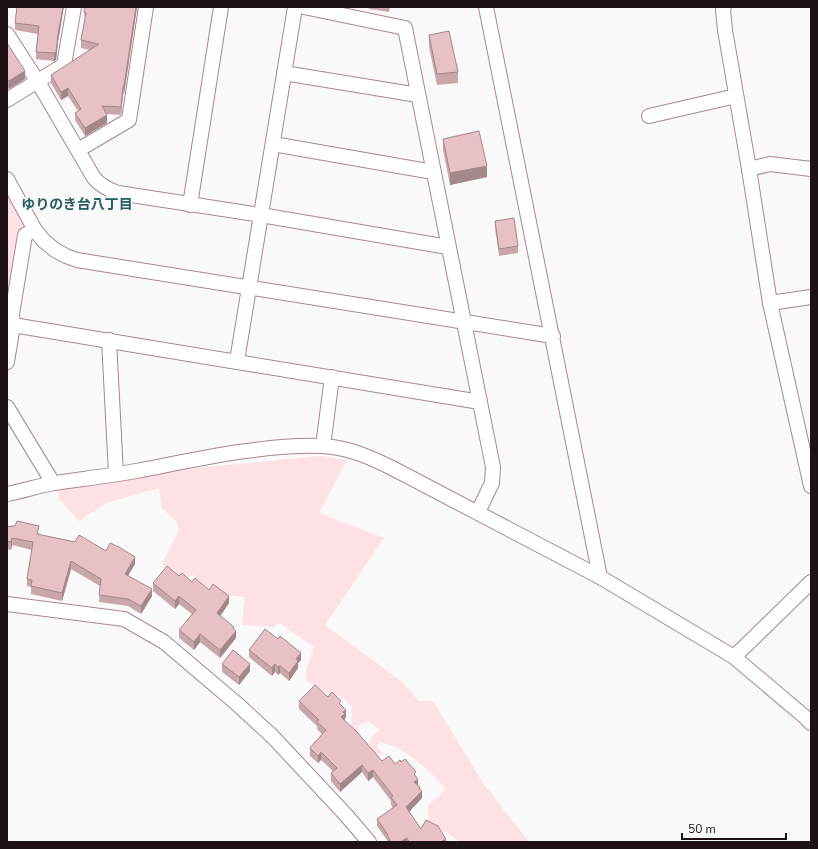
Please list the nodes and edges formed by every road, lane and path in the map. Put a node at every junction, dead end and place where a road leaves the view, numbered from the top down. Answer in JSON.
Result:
{"nodes":[{"id":1,"x":74,"y":7,"type":"edge"},
{"id":2,"x":146,"y":7,"type":"edge"},
{"id":3,"x":220,"y":7,"type":"edge"},
{"id":4,"x":295,"y":7,"type":"edge"},
{"id":5,"x":304,"y":7,"type":"edge"},
{"id":6,"x":486,"y":7,"type":"edge"},
{"id":7,"x":724,"y":7,"type":"edge"},
{"id":8,"x":7,"y":34,"type":"edge"},
{"id":9,"x":284,"y":73,"type":"junction"},
{"id":10,"x":38,"y":82,"type":"junction"},
{"id":11,"x":418,"y":95,"type":"junction"},
{"id":12,"x":736,"y":96,"type":"junction"},
{"id":13,"x":7,"y":100,"type":"edge"},
{"id":14,"x":650,"y":116,"type":"dead end"},
{"id":15,"x":273,"y":144,"type":"junction"},
{"id":16,"x":78,"y":150,"type":"junction"},
{"id":17,"x":749,"y":169,"type":"junction"},
{"id":18,"x":811,"y":169,"type":"edge"},
{"id":19,"x":434,"y":172,"type":"junction"},
{"id":20,"x":7,"y":179,"type":"edge"},
{"id":21,"x":190,"y":205,"type":"junction"},
{"id":22,"x":261,"y":215,"type":"junction"},
{"id":23,"x":35,"y":230,"type":"junction"},
{"id":24,"x":448,"y":247,"type":"junction"},
{"id":25,"x":249,"y":288,"type":"junction"},
{"id":26,"x":811,"y":297,"type":"edge"},
{"id":27,"x":770,"y":303,"type":"junction"},
{"id":28,"x":465,"y":322,"type":"junction"},
{"id":29,"x":13,"y":325,"type":"junction"},
{"id":30,"x":553,"y":336,"type":"junction"},
{"id":31,"x":109,"y":340,"type":"junction"},
{"id":32,"x":237,"y":361,"type":"junction"},
{"id":33,"x":7,"y":362,"type":"edge"},
{"id":34,"x":332,"y":377,"type":"junction"},
{"id":35,"x":480,"y":402,"type":"junction"},
{"id":36,"x":7,"y":407,"type":"edge"},
{"id":37,"x":323,"y":446,"type":"junction"},
{"id":38,"x":116,"y":474,"type":"junction"},
{"id":39,"x":53,"y":483,"type":"junction"},
{"id":40,"x":811,"y":486,"type":"edge"},
{"id":41,"x":7,"y":494,"type":"edge"},
{"id":42,"x":478,"y":512,"type":"junction"},
{"id":43,"x":600,"y":577,"type":"junction"},
{"id":44,"x":811,"y":582,"type":"edge"},
{"id":45,"x":7,"y":604,"type":"edge"},
{"id":46,"x":734,"y":657,"type":"junction"},
{"id":47,"x":811,"y":723,"type":"edge"},
{"id":48,"x":368,"y":842,"type":"edge"}],
"edges":[{"from":1,"to":10,"type":"street"},
{"from":2,"to":16,"type":"street"},
{"from":3,"to":21,"type":"street"},
{"from":4,"to":9,"type":"street"},
{"from":5,"to":11,"type":"street"},
{"from":6,"to":30,"type":"street"},
{"from":7,"to":12,"type":"street"},
{"from":8,"to":10,"type":"street"},
{"from":9,"to":11,"type":"street"},
{"from":9,"to":15,"type":"street"},
{"from":10,"to":13,"type":"street"},
{"from":10,"to":16,"type":"street"},
{"from":11,"to":19,"type":"street"},
{"from":12,"to":14,"type":"street"},
{"from":12,"to":17,"type":"street"},
{"from":15,"to":19,"type":"street"},
{"from":15,"to":22,"type":"street"},
{"from":16,"to":21,"type":"street"},
{"from":17,"to":18,"type":"street"},
{"from":17,"to":27,"type":"street"},
{"from":19,"to":24,"type":"street"},
{"from":20,"to":23,"type":"street"},
{"from":21,"to":22,"type":"street"},
{"from":22,"to":24,"type":"street"},
{"from":22,"to":25,"type":"street"},
{"from":23,"to":25,"type":"street"},
{"from":23,"to":29,"type":"street"},
{"from":24,"to":28,"type":"street"},
{"from":25,"to":28,"type":"street"},
{"from":25,"to":32,"type":"street"},
{"from":26,"to":27,"type":"street"},
{"from":27,"to":40,"type":"street"},
{"from":28,"to":30,"type":"street"},
{"from":28,"to":35,"type":"street"},
{"from":29,"to":31,"type":"street"},
{"from":29,"to":33,"type":"street"},
{"from":30,"to":43,"type":"street"},
{"from":31,"to":32,"type":"street"},
{"from":31,"to":38,"type":"street"},
{"from":32,"to":34,"type":"street"},
{"from":34,"to":35,"type":"street"},
{"from":34,"to":37,"type":"street"},
{"from":35,"to":42,"type":"street"},
{"from":36,"to":39,"type":"street"},
{"from":37,"to":38,"type":"street"},
{"from":37,"to":42,"type":"street"},
{"from":38,"to":39,"type":"street"},
{"from":39,"to":41,"type":"street"},
{"from":42,"to":43,"type":"street"},
{"from":43,"to":46,"type":"street"},
{"from":44,"to":46,"type":"street"},
{"from":45,"to":48,"type":"street"},
{"from":46,"to":47,"type":"street"}]}
